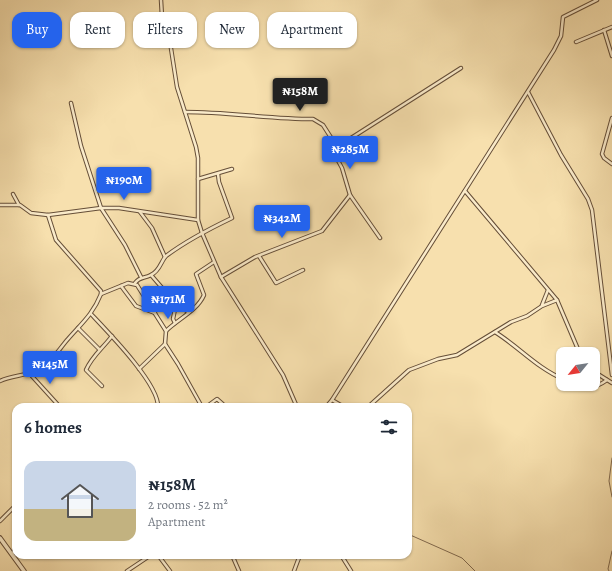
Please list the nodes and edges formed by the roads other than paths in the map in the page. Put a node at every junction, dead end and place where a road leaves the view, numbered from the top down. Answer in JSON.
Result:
{"nodes":[{"id":1,"x":161,"y":0,"type":"edge"},
{"id":2,"x":597,"y":0,"type":"edge"},
{"id":3,"x":612,"y":27,"type":"edge"},
{"id":4,"x":604,"y":30,"type":"junction"},
{"id":5,"x":576,"y":42,"type":"dead end"},
{"id":6,"x":612,"y":56,"type":"edge"},
{"id":7,"x":461,"y":68,"type":"dead end"},
{"id":8,"x":528,"y":91,"type":"junction"},
{"id":9,"x":71,"y":104,"type":"dead end"},
{"id":10,"x":185,"y":112,"type":"junction"},
{"id":11,"x":612,"y":118,"type":"edge"},
{"id":12,"x":337,"y":147,"type":"junction"},
{"id":13,"x":612,"y":164,"type":"edge"},
{"id":14,"x":232,"y":169,"type":"dead end"},
{"id":15,"x":218,"y":174,"type":"junction"},
{"id":16,"x":198,"y":179,"type":"junction"},
{"id":17,"x":465,"y":191,"type":"junction"},
{"id":18,"x":14,"y":194,"type":"dead end"},
{"id":19,"x":350,"y":195,"type":"junction"},
{"id":20,"x":0,"y":205,"type":"edge"},
{"id":21,"x":20,"y":205,"type":"junction"},
{"id":22,"x":101,"y":208,"type":"junction"},
{"id":23,"x":140,"y":211,"type":"junction"},
{"id":24,"x":48,"y":215,"type":"junction"},
{"id":25,"x":198,"y":220,"type":"junction"},
{"id":26,"x":202,"y":233,"type":"junction"},
{"id":27,"x":380,"y":238,"type":"dead end"},
{"id":28,"x":259,"y":256,"type":"junction"},
{"id":29,"x":165,"y":257,"type":"junction"},
{"id":30,"x":214,"y":262,"type":"junction"},
{"id":31,"x":303,"y":270,"type":"dead end"},
{"id":32,"x":151,"y":275,"type":"junction"},
{"id":33,"x":141,"y":277,"type":"junction"},
{"id":34,"x":222,"y":277,"type":"junction"},
{"id":35,"x":135,"y":283,"type":"junction"},
{"id":36,"x":121,"y":286,"type":"junction"},
{"id":37,"x":548,"y":290,"type":"junction"},
{"id":38,"x":101,"y":294,"type":"junction"},
{"id":39,"x":557,"y":300,"type":"junction"},
{"id":40,"x":176,"y":304,"type":"junction"},
{"id":41,"x":542,"y":306,"type":"junction"},
{"id":42,"x":188,"y":312,"type":"junction"},
{"id":43,"x":155,"y":313,"type":"junction"},
{"id":44,"x":92,"y":314,"type":"junction"},
{"id":45,"x":175,"y":323,"type":"junction"},
{"id":46,"x":78,"y":328,"type":"junction"},
{"id":47,"x":166,"y":331,"type":"junction"},
{"id":48,"x":495,"y":332,"type":"junction"},
{"id":49,"x":112,"y":336,"type":"junction"},
{"id":50,"x":165,"y":344,"type":"junction"},
{"id":51,"x":577,"y":347,"type":"edge"},
{"id":52,"x":99,"y":349,"type":"junction"},
{"id":53,"x":139,"y":369,"type":"junction"},
{"id":54,"x":30,"y":374,"type":"junction"},
{"id":55,"x":612,"y":375,"type":"edge"},
{"id":56,"x":600,"y":376,"type":"edge"},
{"id":57,"x":556,"y":377,"type":"edge"},
{"id":58,"x":607,"y":380,"type":"junction"},
{"id":59,"x":0,"y":381,"type":"edge"},
{"id":60,"x":612,"y":383,"type":"edge"},
{"id":61,"x":600,"y":385,"type":"edge"},
{"id":62,"x":102,"y":386,"type":"dead end"},
{"id":63,"x":332,"y":400,"type":"junction"},
{"id":64,"x":56,"y":403,"type":"edge"},
{"id":65,"x":158,"y":403,"type":"edge"},
{"id":66,"x":200,"y":403,"type":"edge"},
{"id":67,"x":212,"y":403,"type":"edge"},
{"id":68,"x":222,"y":403,"type":"edge"},
{"id":69,"x":295,"y":403,"type":"edge"},
{"id":70,"x":329,"y":403,"type":"edge"},
{"id":71,"x":337,"y":403,"type":"edge"},
{"id":72,"x":372,"y":403,"type":"edge"},
{"id":73,"x":12,"y":509,"type":"edge"},
{"id":74,"x":0,"y":521,"type":"edge"},
{"id":75,"x":0,"y":538,"type":"edge"},
{"id":76,"x":12,"y":554,"type":"edge"},
{"id":77,"x":16,"y":559,"type":"edge"},
{"id":78,"x":144,"y":559,"type":"edge"},
{"id":79,"x":161,"y":559,"type":"edge"},
{"id":80,"x":234,"y":559,"type":"edge"},
{"id":81,"x":298,"y":559,"type":"edge"},
{"id":82,"x":344,"y":559,"type":"edge"},
{"id":83,"x":132,"y":568,"type":"junction"},
{"id":84,"x":24,"y":571,"type":"edge"},
{"id":85,"x":127,"y":571,"type":"edge"},
{"id":86,"x":134,"y":571,"type":"edge"},
{"id":87,"x":170,"y":571,"type":"edge"},
{"id":88,"x":239,"y":571,"type":"edge"},
{"id":89,"x":294,"y":571,"type":"edge"},
{"id":90,"x":351,"y":571,"type":"edge"}],
"edges":[{"from":1,"to":10,"type":"street"},
{"from":2,"to":8,"type":"street"},
{"from":3,"to":4,"type":"street"},
{"from":4,"to":5,"type":"street"},
{"from":4,"to":6,"type":"street"},
{"from":7,"to":12,"type":"street"},
{"from":8,"to":17,"type":"street"},
{"from":8,"to":55,"type":"street"},
{"from":9,"to":22,"type":"street"},
{"from":10,"to":12,"type":"street"},
{"from":10,"to":16,"type":"street"},
{"from":11,"to":13,"type":"street"},
{"from":12,"to":19,"type":"street"},
{"from":14,"to":15,"type":"street"},
{"from":15,"to":16,"type":"street"},
{"from":15,"to":26,"type":"street"},
{"from":16,"to":25,"type":"street"},
{"from":17,"to":37,"type":"street"},
{"from":17,"to":63,"type":"street"},
{"from":18,"to":21,"type":"street"},
{"from":19,"to":27,"type":"street"},
{"from":19,"to":28,"type":"street"},
{"from":20,"to":21,"type":"street"},
{"from":21,"to":24,"type":"street"},
{"from":22,"to":23,"type":"street"},
{"from":22,"to":24,"type":"street"},
{"from":22,"to":33,"type":"street"},
{"from":23,"to":25,"type":"street"},
{"from":23,"to":29,"type":"street"},
{"from":24,"to":38,"type":"street"},
{"from":25,"to":26,"type":"street"},
{"from":26,"to":29,"type":"street"},
{"from":26,"to":30,"type":"street"},
{"from":28,"to":31,"type":"street"},
{"from":28,"to":34,"type":"street"},
{"from":29,"to":32,"type":"street"},
{"from":30,"to":34,"type":"street"},
{"from":30,"to":42,"type":"street"},
{"from":32,"to":33,"type":"street"},
{"from":32,"to":40,"type":"street"},
{"from":33,"to":35,"type":"street"},
{"from":34,"to":69,"type":"street"},
{"from":35,"to":36,"type":"street"},
{"from":35,"to":43,"type":"street"},
{"from":36,"to":38,"type":"street"},
{"from":36,"to":43,"type":"street"},
{"from":37,"to":39,"type":"street"},
{"from":37,"to":41,"type":"street"},
{"from":38,"to":44,"type":"street"},
{"from":39,"to":41,"type":"street"},
{"from":39,"to":51,"type":"street"},
{"from":40,"to":42,"type":"street"},
{"from":40,"to":45,"type":"street"},
{"from":41,"to":48,"type":"street"},
{"from":42,"to":45,"type":"street"},
{"from":43,"to":47,"type":"street"},
{"from":44,"to":46,"type":"street"},
{"from":44,"to":49,"type":"street"},
{"from":45,"to":47,"type":"street"},
{"from":46,"to":52,"type":"street"},
{"from":46,"to":54,"type":"street"},
{"from":47,"to":50,"type":"street"},
{"from":48,"to":57,"type":"street"},
{"from":48,"to":72,"type":"street"},
{"from":49,"to":52,"type":"street"},
{"from":49,"to":53,"type":"street"},
{"from":50,"to":53,"type":"street"},
{"from":50,"to":66,"type":"street"},
{"from":52,"to":62,"type":"street"},
{"from":53,"to":65,"type":"street"},
{"from":54,"to":59,"type":"street"},
{"from":54,"to":64,"type":"street"},
{"from":56,"to":58,"type":"street"},
{"from":58,"to":60,"type":"street"},
{"from":58,"to":61,"type":"street"},
{"from":63,"to":70,"type":"street"},
{"from":63,"to":71,"type":"street"},
{"from":67,"to":68,"type":"street"},
{"from":73,"to":74,"type":"street"},
{"from":75,"to":76,"type":"street"},
{"from":77,"to":84,"type":"street"},
{"from":78,"to":83,"type":"street"},
{"from":79,"to":87,"type":"street"},
{"from":80,"to":88,"type":"street"},
{"from":81,"to":89,"type":"street"},
{"from":82,"to":90,"type":"street"},
{"from":83,"to":85,"type":"street"},
{"from":83,"to":86,"type":"street"}]}
